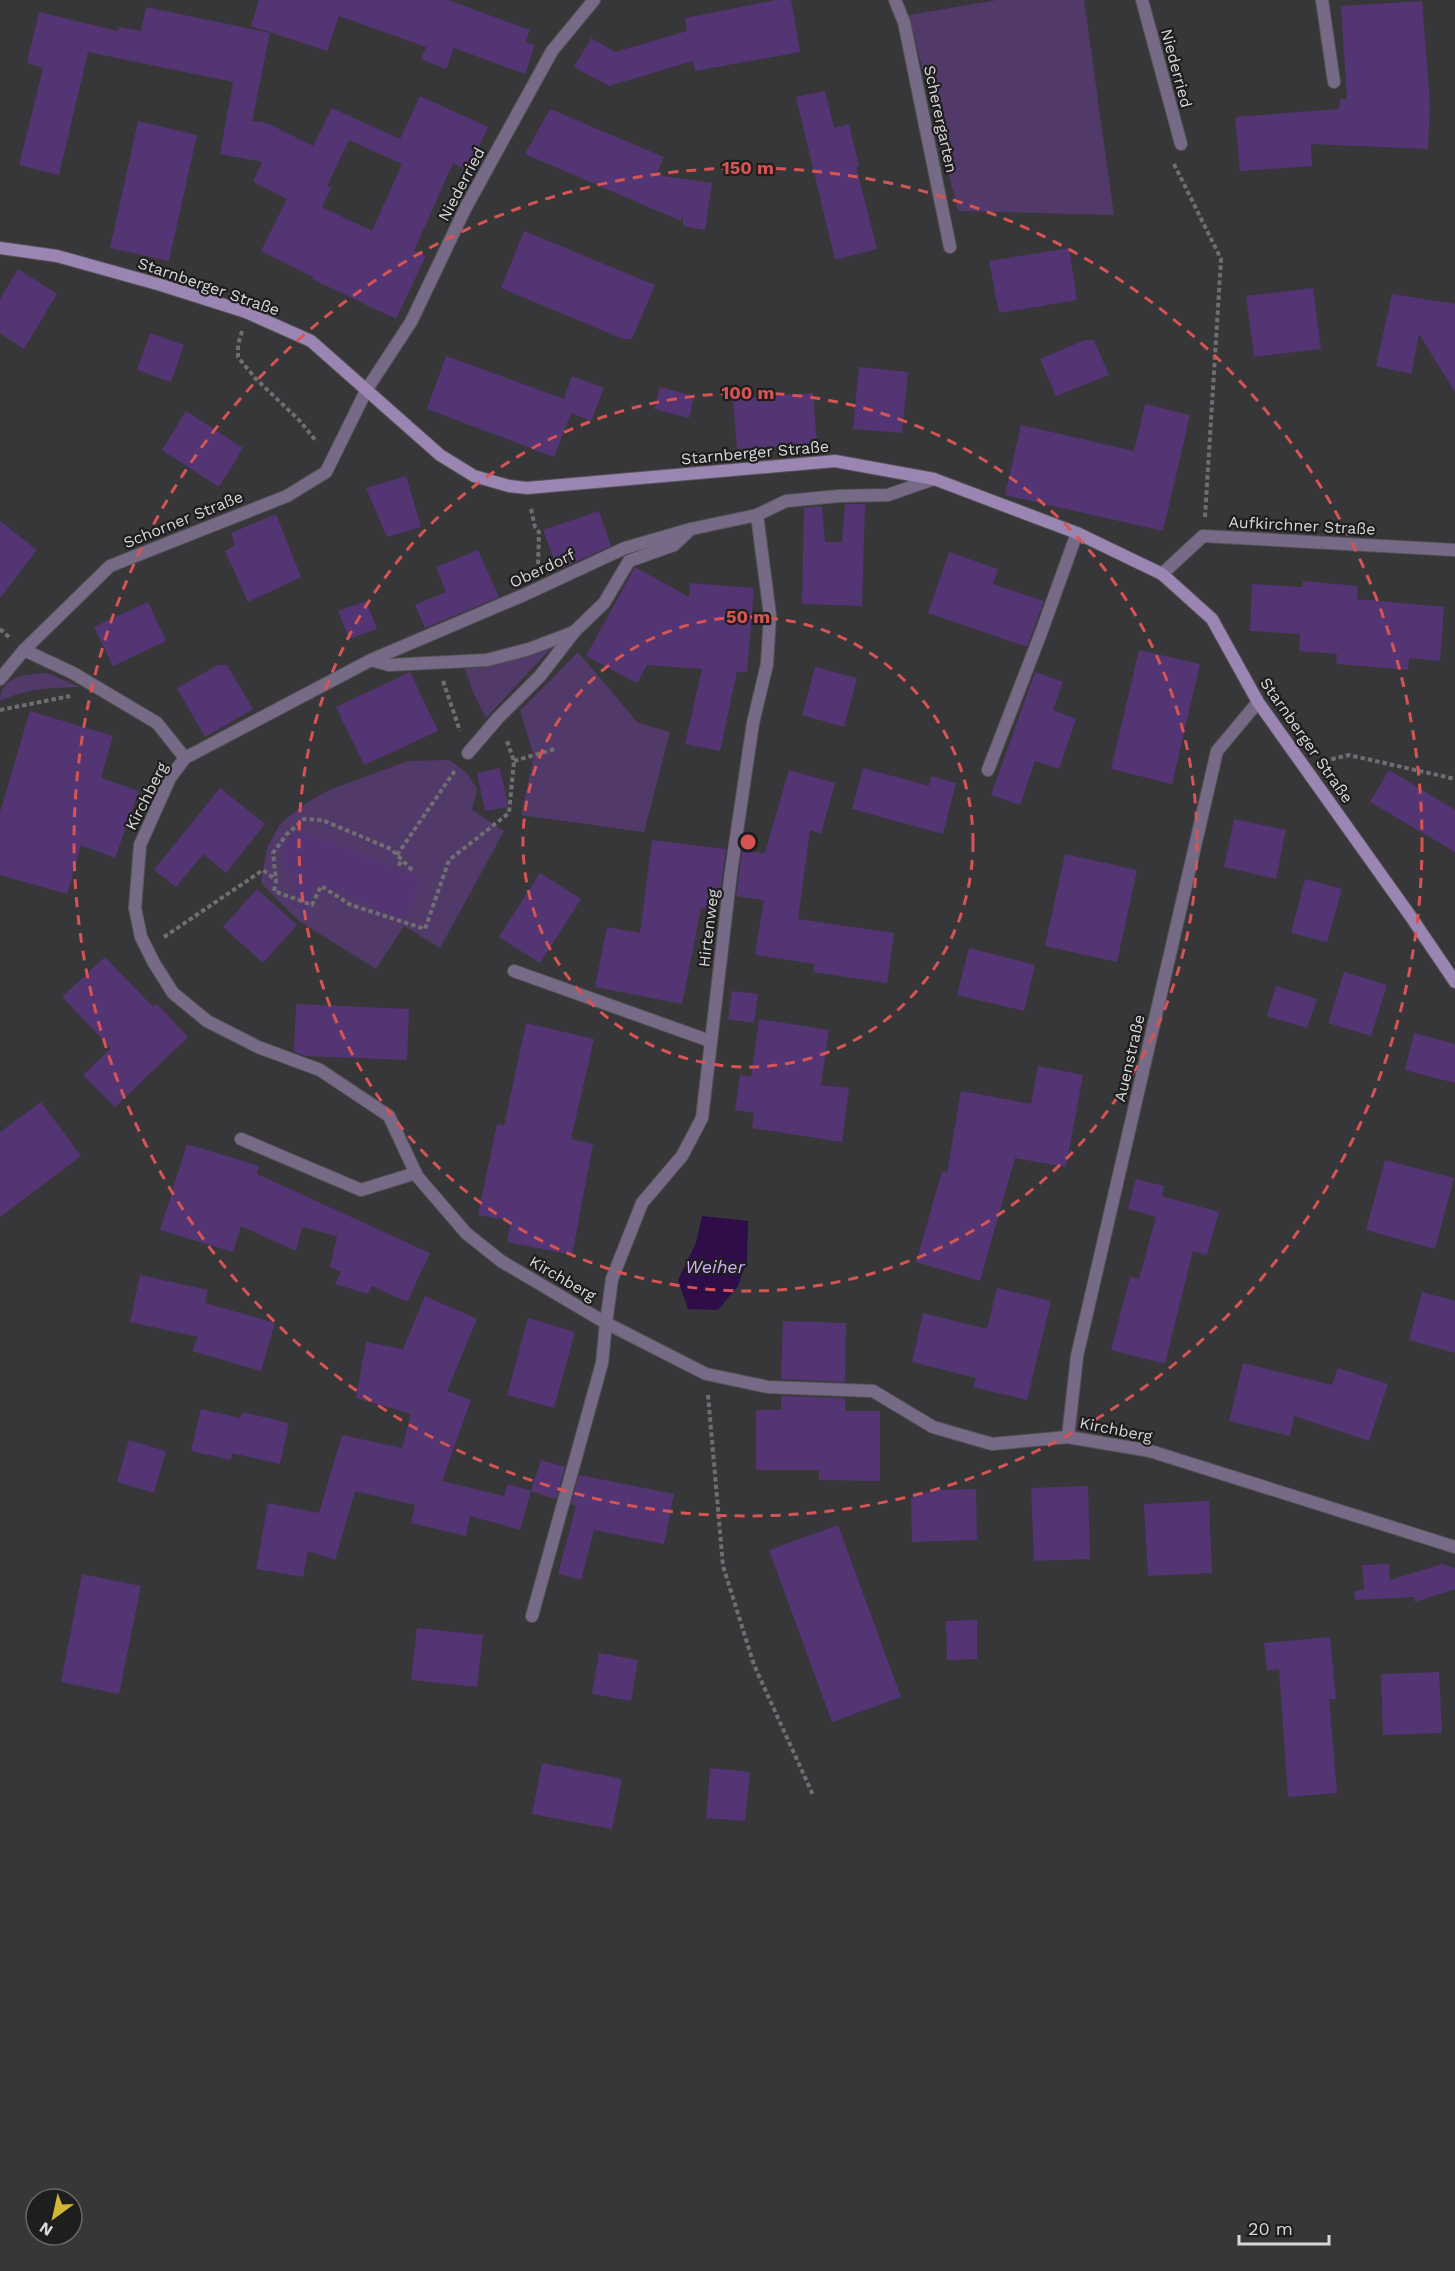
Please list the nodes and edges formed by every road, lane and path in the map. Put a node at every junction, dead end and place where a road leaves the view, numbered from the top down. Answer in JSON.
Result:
{"nodes":[{"id":1,"x":594,"y":0,"type":"edge"},
{"id":2,"x":895,"y":0,"type":"edge"},
{"id":3,"x":1142,"y":0,"type":"edge"},
{"id":4,"x":1322,"y":0,"type":"edge"},
{"id":5,"x":1334,"y":82,"type":"dead end"},
{"id":6,"x":1181,"y":144,"type":"dead end"},
{"id":7,"x":1171,"y":158,"type":"dead end"},
{"id":8,"x":950,"y":247,"type":"dead end"},
{"id":9,"x":0,"y":248,"type":"edge"},
{"id":10,"x":246,"y":312,"type":"junction"},
{"id":11,"x":367,"y":389,"type":"junction"},
{"id":12,"x":326,"y":472,"type":"junction"},
{"id":13,"x":934,"y":479,"type":"junction"},
{"id":14,"x":527,"y":488,"type":"junction"},
{"id":15,"x":757,"y":515,"type":"junction"},
{"id":16,"x":691,"y":529,"type":"junction"},
{"id":17,"x":1077,"y":533,"type":"junction"},
{"id":18,"x":1203,"y":536,"type":"junction"},
{"id":19,"x":1455,"y":550,"type":"edge"},
{"id":20,"x":1162,"y":574,"type":"junction"},
{"id":21,"x":526,"y":594,"type":"junction"},
{"id":22,"x":575,"y":631,"type":"junction"},
{"id":23,"x":24,"y":650,"type":"junction"},
{"id":24,"x":371,"y":660,"type":"junction"},
{"id":25,"x":437,"y":661,"type":"junction"},
{"id":26,"x":0,"y":679,"type":"edge"},
{"id":27,"x":72,"y":695,"type":"dead end"},
{"id":28,"x":1258,"y":702,"type":"junction"},
{"id":29,"x":0,"y":710,"type":"edge"},
{"id":30,"x":498,"y":718,"type":"junction"},
{"id":31,"x":555,"y":749,"type":"dead end"},
{"id":32,"x":468,"y":753,"type":"junction"},
{"id":33,"x":185,"y":758,"type":"junction"},
{"id":34,"x":514,"y":761,"type":"junction"},
{"id":35,"x":1304,"y":766,"type":"junction"},
{"id":36,"x":988,"y":770,"type":"dead end"},
{"id":37,"x":1455,"y":779,"type":"edge"},
{"id":38,"x":399,"y":857,"type":"junction"},
{"id":39,"x":399,"y":866,"type":"dead end"},
{"id":40,"x":412,"y":870,"type":"dead end"},
{"id":41,"x":276,"y":881,"type":"junction"},
{"id":42,"x":147,"y":949,"type":"junction"},
{"id":43,"x":514,"y":971,"type":"dead end"},
{"id":44,"x":1455,"y":982,"type":"edge"},
{"id":45,"x":710,"y":1041,"type":"junction"},
{"id":46,"x":241,"y":1139,"type":"dead end"},
{"id":47,"x":416,"y":1173,"type":"junction"},
{"id":48,"x":606,"y":1323,"type":"junction"},
{"id":49,"x":706,"y":1374,"type":"junction"},
{"id":50,"x":1068,"y":1437,"type":"junction"},
{"id":51,"x":1455,"y":1547,"type":"edge"},
{"id":52,"x":532,"y":1616,"type":"dead end"},
{"id":53,"x":813,"y":1795,"type":"dead end"}],
"edges":[{"from":1,"to":11,"type":"street","name":"Niederried"},
{"from":2,"to":8,"type":"street","name":"Scherergarten"},
{"from":3,"to":6,"type":"street","name":"Niederried"},
{"from":4,"to":5,"type":"street"},
{"from":7,"to":18,"type":"path"},
{"from":9,"to":10,"type":"main road","name":"Starnberger Straße"},
{"from":10,"to":11,"type":"main road","name":"Starnberger Straße"},
{"from":10,"to":12,"type":"path"},
{"from":11,"to":12,"type":"street"},
{"from":11,"to":14,"type":"main road","name":"Starnberger Straße"},
{"from":12,"to":23,"type":"street","name":"Schorner Straße"},
{"from":13,"to":14,"type":"main road","name":"Starnberger Straße"},
{"from":13,"to":15,"type":"street","name":"Oberdorf"},
{"from":13,"to":17,"type":"main road","name":"Starnberger Straße"},
{"from":14,"to":21,"type":"path"},
{"from":15,"to":16,"type":"street","name":"Oberdorf"},
{"from":15,"to":45,"type":"street","name":"Hirtenweg"},
{"from":16,"to":21,"type":"street","name":"Oberdorf"},
{"from":16,"to":22,"type":"street"},
{"from":17,"to":20,"type":"main road","name":"Starnberger Straße"},
{"from":17,"to":36,"type":"street"},
{"from":18,"to":19,"type":"street","name":"Aufkirchner Straße"},
{"from":18,"to":20,"type":"street"},
{"from":20,"to":28,"type":"main road","name":"Starnberger Straße"},
{"from":21,"to":24,"type":"street","name":"Oberdorf"},
{"from":22,"to":25,"type":"street"},
{"from":22,"to":30,"type":"street"},
{"from":23,"to":26,"type":"street","name":"Schorner Straße"},
{"from":23,"to":33,"type":"street","name":"Kirchberg"},
{"from":24,"to":25,"type":"street"},
{"from":24,"to":33,"type":"street","name":"Oberdorf"},
{"from":25,"to":32,"type":"path"},
{"from":27,"to":29,"type":"path"},
{"from":28,"to":35,"type":"main road","name":"Starnberger Straße"},
{"from":28,"to":50,"type":"street","name":"Auenstraße"},
{"from":30,"to":32,"type":"street"},
{"from":30,"to":34,"type":"path"},
{"from":31,"to":34,"type":"path"},
{"from":32,"to":38,"type":"path"},
{"from":33,"to":42,"type":"street","name":"Kirchberg"},
{"from":34,"to":41,"type":"path"},
{"from":35,"to":37,"type":"path"},
{"from":35,"to":44,"type":"main road","name":"Starnberger Straße"},
{"from":38,"to":39,"type":"path"},
{"from":38,"to":40,"type":"path"},
{"from":38,"to":41,"type":"path"},
{"from":41,"to":42,"type":"path"},
{"from":42,"to":47,"type":"street","name":"Kirchberg"},
{"from":43,"to":45,"type":"street"},
{"from":45,"to":48,"type":"street","name":"Hirtenweg"},
{"from":46,"to":47,"type":"street"},
{"from":47,"to":48,"type":"street","name":"Kirchberg"},
{"from":48,"to":49,"type":"street","name":"Kirchberg"},
{"from":48,"to":52,"type":"street","name":"Hirtenweg"},
{"from":49,"to":50,"type":"street","name":"Kirchberg"},
{"from":49,"to":53,"type":"path"},
{"from":50,"to":51,"type":"street","name":"Kirchberg"}]}
